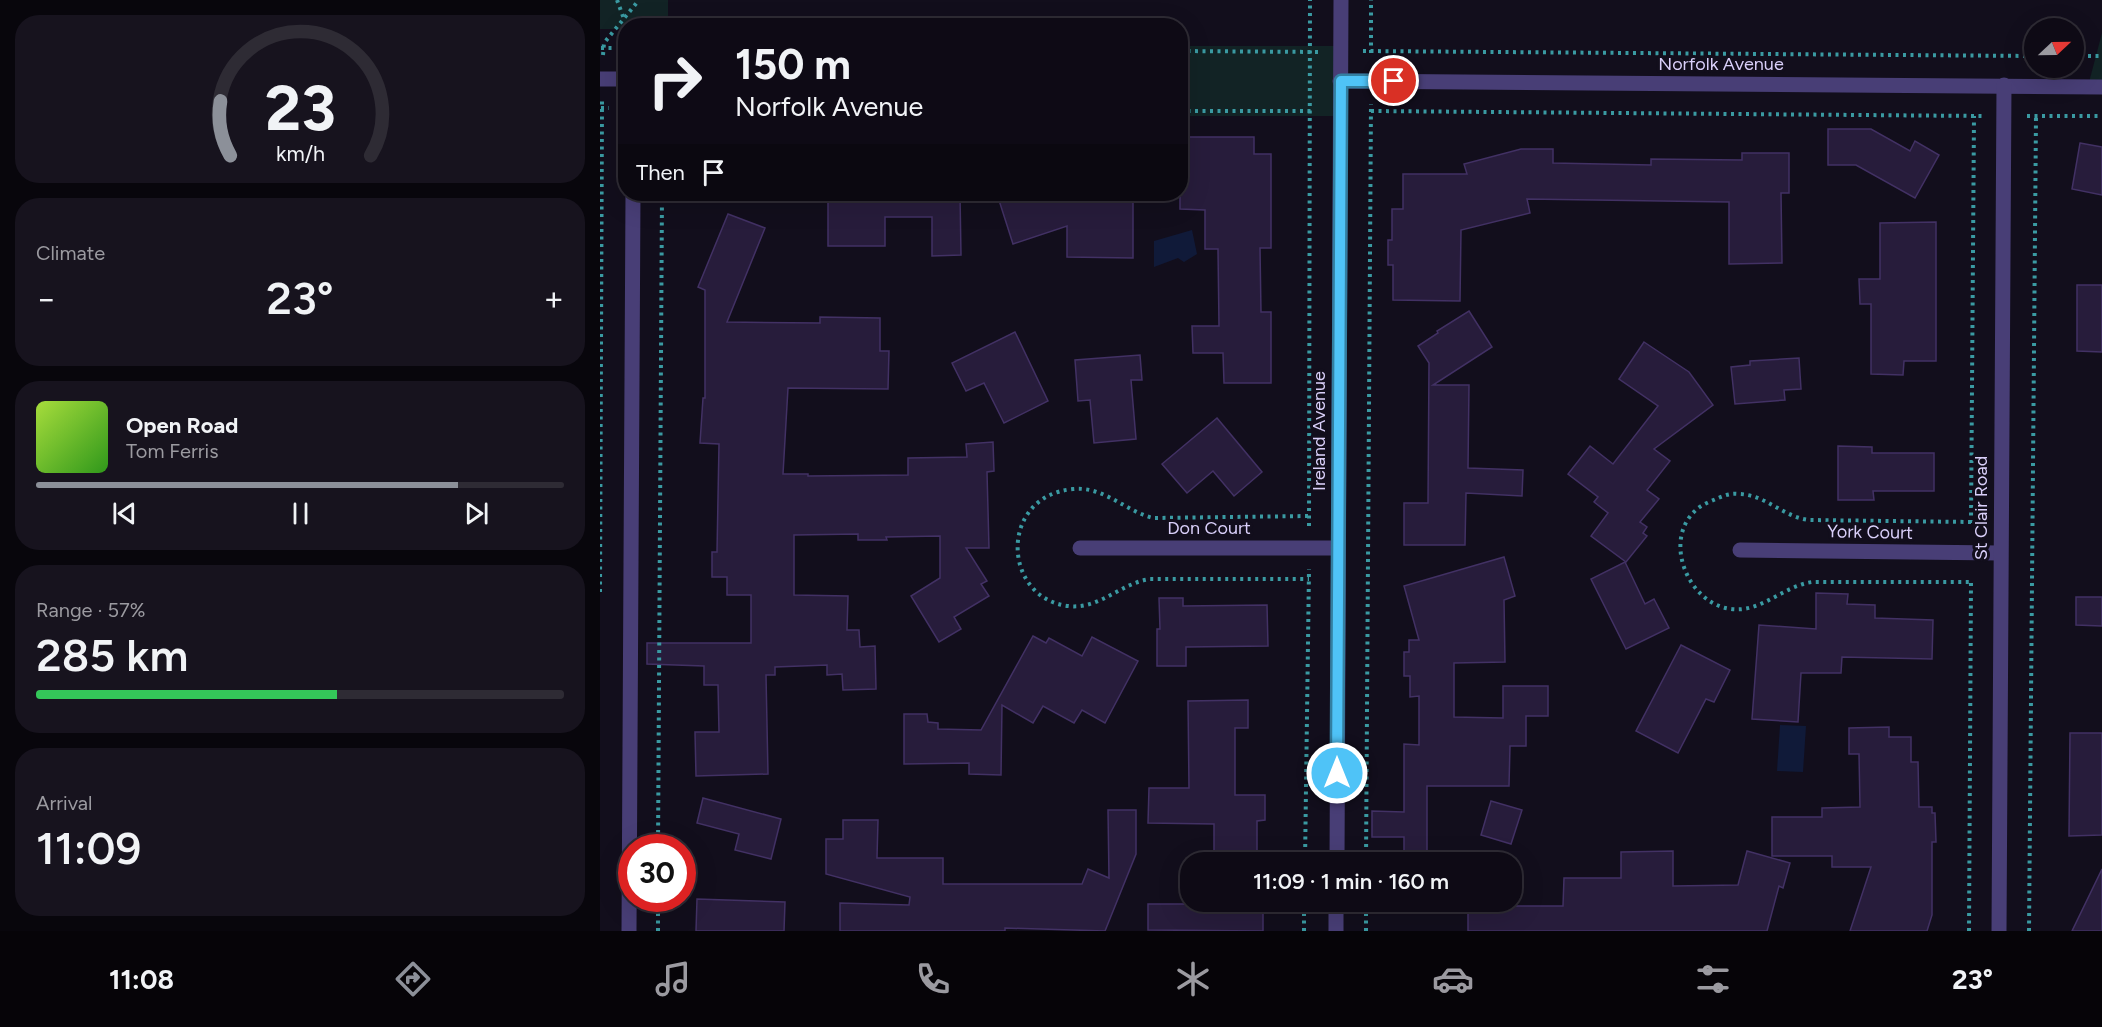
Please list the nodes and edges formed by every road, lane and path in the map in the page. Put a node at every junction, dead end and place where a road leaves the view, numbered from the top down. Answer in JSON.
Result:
{"nodes":[{"id":1,"x":617,"y":0,"type":"edge"},
{"id":2,"x":639,"y":0,"type":"edge"},
{"id":3,"x":1310,"y":0,"type":"edge"},
{"id":4,"x":1341,"y":0,"type":"edge"},
{"id":5,"x":1371,"y":0,"type":"edge"},
{"id":6,"x":624,"y":18,"type":"edge"},
{"id":7,"x":625,"y":18,"type":"edge"},
{"id":8,"x":618,"y":26,"type":"edge"},
{"id":9,"x":601,"y":48,"type":"edge"},
{"id":10,"x":618,"y":48,"type":"edge"},
{"id":11,"x":1188,"y":51,"type":"edge"},
{"id":12,"x":1325,"y":51,"type":"dead end"},
{"id":13,"x":1363,"y":51,"type":"dead end"},
{"id":14,"x":1371,"y":51,"type":"junction"},
{"id":15,"x":1310,"y":52,"type":"junction"},
{"id":16,"x":2024,"y":56,"type":"edge"},
{"id":17,"x":2084,"y":56,"type":"edge"},
{"id":18,"x":2102,"y":56,"type":"edge"},
{"id":19,"x":1371,"y":60,"type":"dead end"},
{"id":20,"x":603,"y":62,"type":"dead end"},
{"id":21,"x":600,"y":79,"type":"edge"},
{"id":22,"x":618,"y":79,"type":"edge"},
{"id":23,"x":1341,"y":81,"type":"junction"},
{"id":24,"x":2004,"y":86,"type":"junction"},
{"id":25,"x":2102,"y":87,"type":"edge"},
{"id":26,"x":602,"y":100,"type":"dead end"},
{"id":27,"x":1371,"y":103,"type":"dead end"},
{"id":28,"x":601,"y":108,"type":"edge"},
{"id":29,"x":609,"y":108,"type":"dead end"},
{"id":30,"x":1188,"y":111,"type":"edge"},
{"id":31,"x":1311,"y":111,"type":"junction"},
{"id":32,"x":1371,"y":111,"type":"junction"},
{"id":33,"x":1974,"y":116,"type":"junction"},
{"id":34,"x":1983,"y":116,"type":"dead end"},
{"id":35,"x":2027,"y":116,"type":"dead end"},
{"id":36,"x":2036,"y":116,"type":"junction"},
{"id":37,"x":2102,"y":116,"type":"edge"},
{"id":38,"x":633,"y":201,"type":"edge"},
{"id":39,"x":662,"y":201,"type":"edge"},
{"id":40,"x":1971,"y":531,"type":"dead end"},
{"id":41,"x":1080,"y":548,"type":"dead end"},
{"id":42,"x":1309,"y":548,"type":"junction"},
{"id":43,"x":1338,"y":548,"type":"junction"},
{"id":44,"x":1740,"y":550,"type":"dead end"},
{"id":45,"x":2000,"y":553,"type":"junction"},
{"id":46,"x":1971,"y":574,"type":"dead end"},
{"id":47,"x":600,"y":592,"type":"edge"},
{"id":48,"x":658,"y":834,"type":"edge"},
{"id":49,"x":1305,"y":852,"type":"edge"},
{"id":50,"x":1337,"y":852,"type":"edge"},
{"id":51,"x":1366,"y":852,"type":"edge"},
{"id":52,"x":658,"y":912,"type":"edge"},
{"id":53,"x":1304,"y":912,"type":"edge"},
{"id":54,"x":1336,"y":912,"type":"edge"},
{"id":55,"x":1366,"y":912,"type":"edge"},
{"id":56,"x":629,"y":931,"type":"edge"},
{"id":57,"x":658,"y":931,"type":"edge"},
{"id":58,"x":1304,"y":931,"type":"edge"},
{"id":59,"x":1336,"y":931,"type":"edge"},
{"id":60,"x":1366,"y":931,"type":"edge"},
{"id":61,"x":1969,"y":931,"type":"edge"},
{"id":62,"x":1999,"y":931,"type":"edge"},
{"id":63,"x":2029,"y":931,"type":"edge"}],
"edges":[{"from":1,"to":6,"type":"path"},
{"from":2,"to":7,"type":"path"},
{"from":3,"to":15,"type":"path"},
{"from":4,"to":23,"type":"street","name":"Ireland Avenue"},
{"from":5,"to":14,"type":"path"},
{"from":8,"to":9,"type":"path"},
{"from":9,"to":10,"type":"path"},
{"from":9,"to":20,"type":"path"},
{"from":11,"to":15,"type":"path"},
{"from":12,"to":15,"type":"path"},
{"from":13,"to":14,"type":"path"},
{"from":14,"to":16,"type":"path"},
{"from":14,"to":19,"type":"path"},
{"from":15,"to":31,"type":"path"},
{"from":17,"to":18,"type":"path"},
{"from":21,"to":22,"type":"street"},
{"from":23,"to":24,"type":"street","name":"Norfolk Avenue"},
{"from":23,"to":43,"type":"street","name":"Ireland Avenue"},
{"from":24,"to":25,"type":"street","name":"Norfolk Avenue"},
{"from":24,"to":45,"type":"street","name":"St Clair Road"},
{"from":26,"to":28,"type":"path"},
{"from":27,"to":32,"type":"path"},
{"from":28,"to":29,"type":"path"},
{"from":28,"to":47,"type":"path"},
{"from":30,"to":31,"type":"path"},
{"from":31,"to":42,"type":"path"},
{"from":32,"to":33,"type":"path"},
{"from":32,"to":51,"type":"path"},
{"from":33,"to":34,"type":"path"},
{"from":33,"to":40,"type":"path"},
{"from":35,"to":36,"type":"path"},
{"from":36,"to":37,"type":"path"},
{"from":36,"to":63,"type":"path"},
{"from":38,"to":56,"type":"street"},
{"from":39,"to":48,"type":"path"},
{"from":41,"to":42,"type":"street","name":"Don Court"},
{"from":42,"to":43,"type":"street","name":"Don Court"},
{"from":42,"to":49,"type":"path"},
{"from":43,"to":50,"type":"street","name":"Ireland Avenue"},
{"from":44,"to":45,"type":"street","name":"York Court"},
{"from":45,"to":62,"type":"street","name":"St Clair Road"},
{"from":46,"to":61,"type":"path"},
{"from":52,"to":57,"type":"path"},
{"from":53,"to":58,"type":"path"},
{"from":54,"to":59,"type":"street"},
{"from":55,"to":60,"type":"path"}]}
